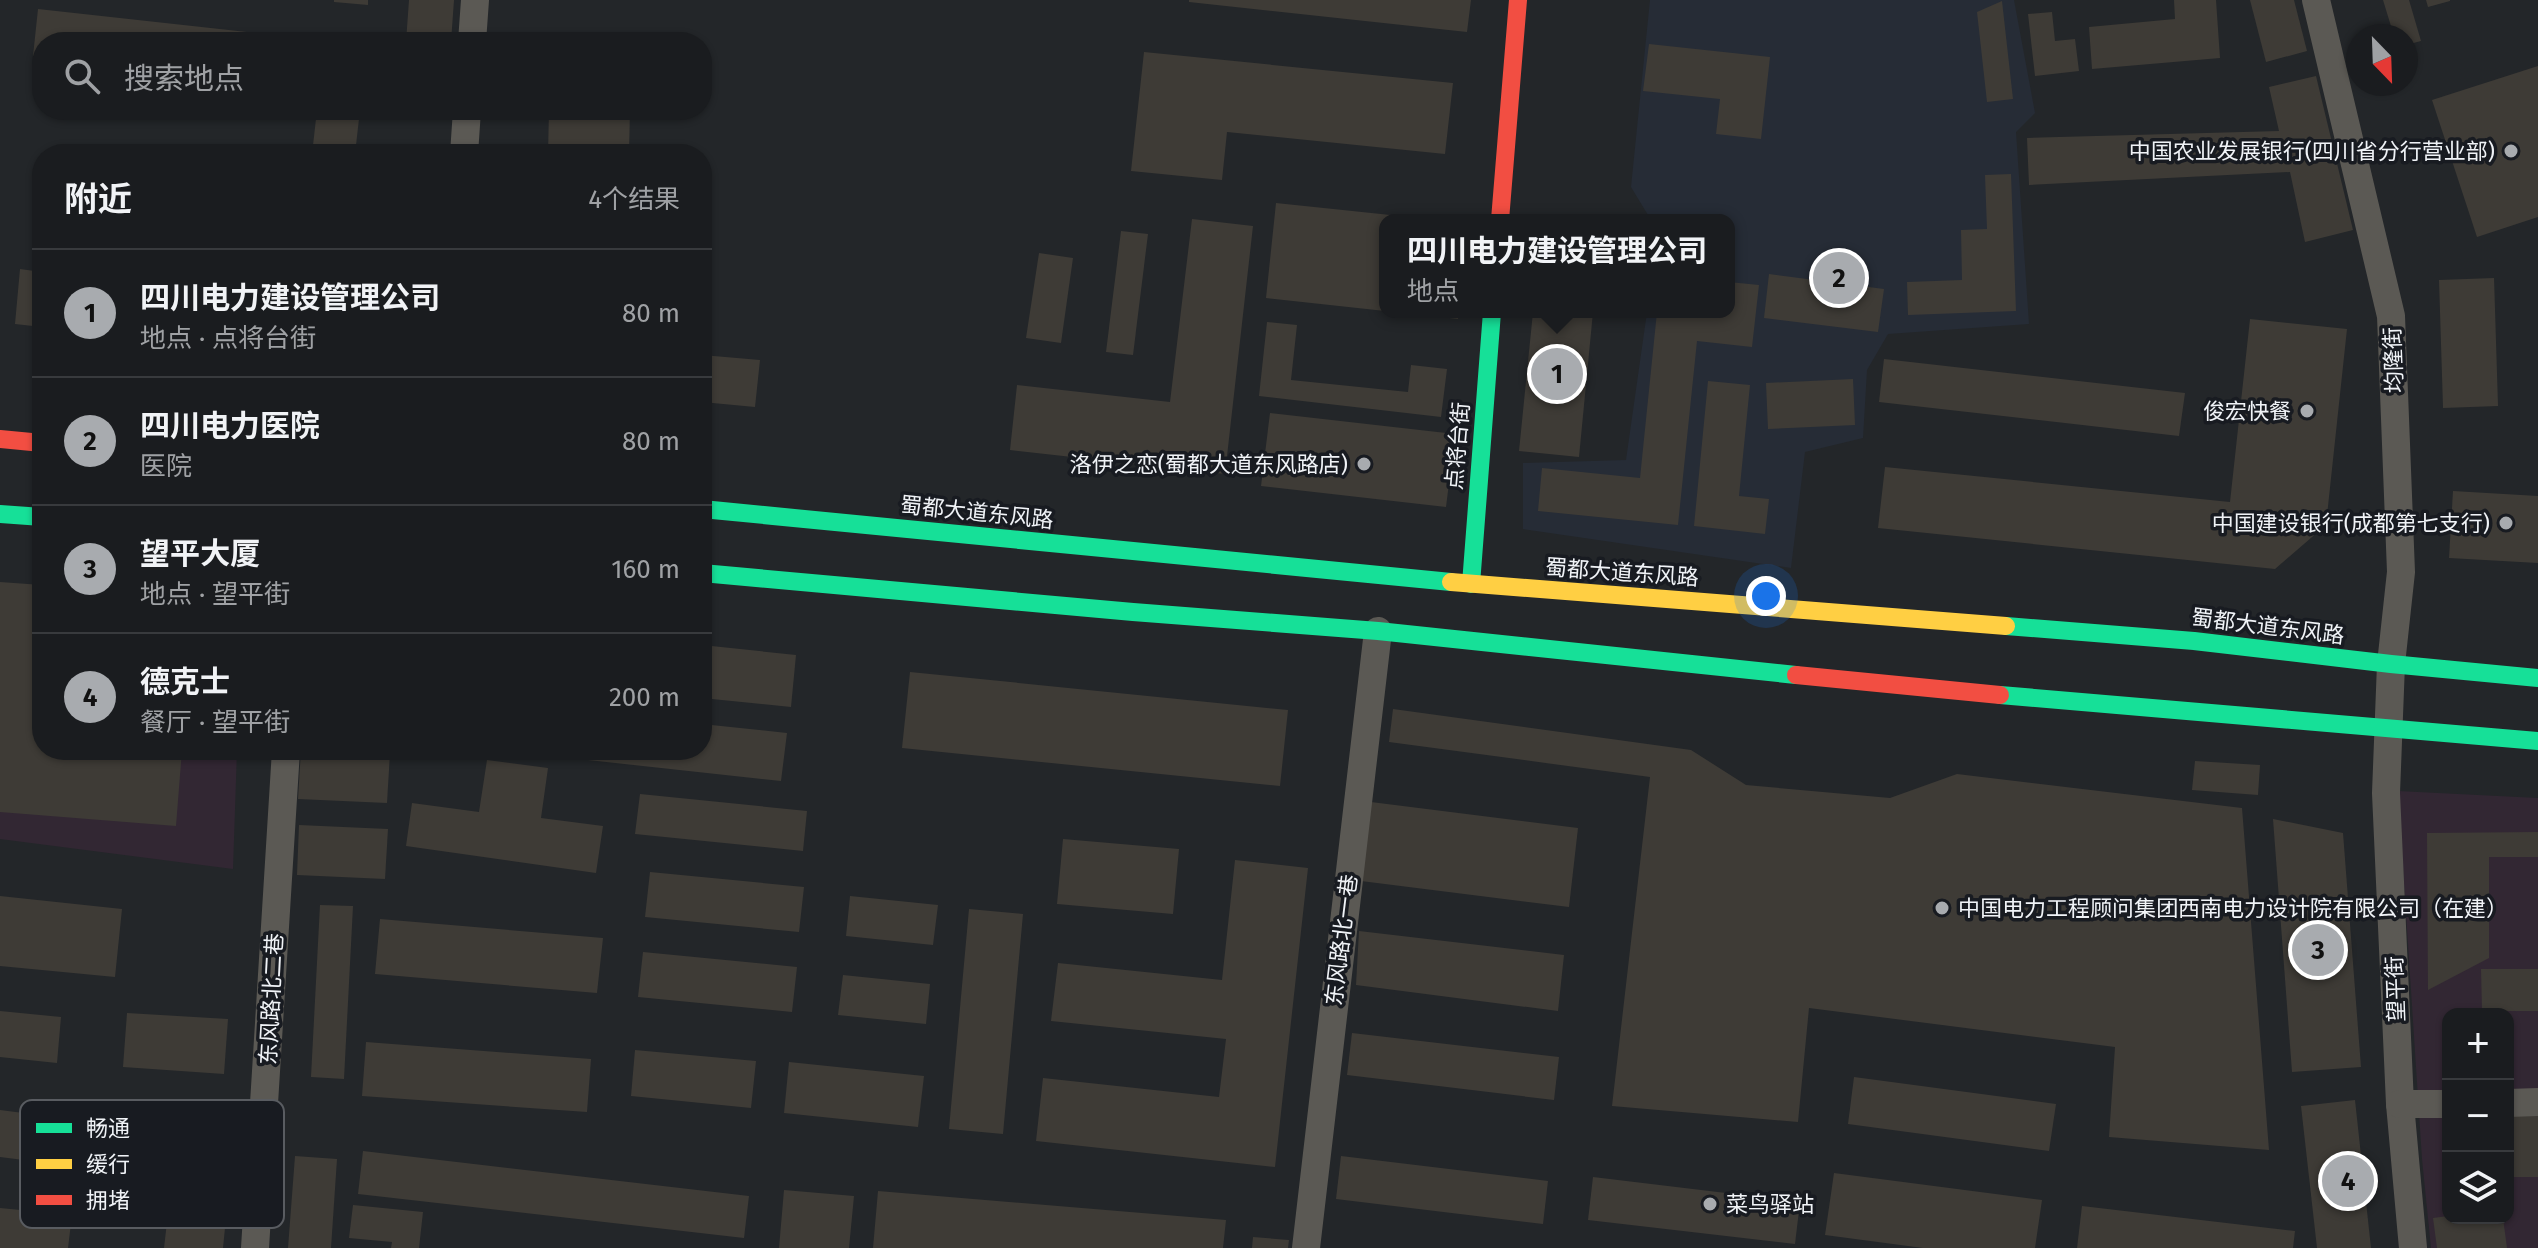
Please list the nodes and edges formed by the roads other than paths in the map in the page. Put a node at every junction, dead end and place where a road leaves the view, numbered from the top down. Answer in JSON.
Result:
{"nodes":[{"id":1,"x":475,"y":0,"type":"edge"},
{"id":2,"x":1518,"y":0,"type":"edge"},
{"id":3,"x":2316,"y":0,"type":"edge"},
{"id":4,"x":473,"y":32,"type":"edge"},
{"id":5,"x":466,"y":120,"type":"edge"},
{"id":6,"x":465,"y":144,"type":"edge"},
{"id":7,"x":1500,"y":214,"type":"edge"},
{"id":8,"x":1492,"y":318,"type":"edge"},
{"id":9,"x":0,"y":439,"type":"edge"},
{"id":10,"x":32,"y":442,"type":"edge"},
{"id":11,"x":712,"y":510,"type":"edge"},
{"id":12,"x":0,"y":514,"type":"edge"},
{"id":13,"x":32,"y":516,"type":"edge"},
{"id":14,"x":712,"y":574,"type":"edge"},
{"id":15,"x":1471,"y":584,"type":"junction"},
{"id":16,"x":1378,"y":631,"type":"junction"},
{"id":17,"x":2391,"y":664,"type":"junction"},
{"id":18,"x":2538,"y":678,"type":"edge"},
{"id":19,"x":2387,"y":729,"type":"junction"},
{"id":20,"x":2538,"y":741,"type":"edge"},
{"id":21,"x":285,"y":760,"type":"edge"},
{"id":22,"x":264,"y":1100,"type":"edge"},
{"id":23,"x":2538,"y":1102,"type":"edge"},
{"id":24,"x":2514,"y":1103,"type":"edge"},
{"id":25,"x":2400,"y":1104,"type":"junction"},
{"id":26,"x":2442,"y":1104,"type":"edge"},
{"id":27,"x":256,"y":1228,"type":"edge"},
{"id":28,"x":255,"y":1248,"type":"edge"},
{"id":29,"x":1306,"y":1248,"type":"edge"},
{"id":30,"x":2413,"y":1248,"type":"edge"}],
"edges":[{"from":1,"to":4,"type":"street"},
{"from":2,"to":7,"type":"main road"},
{"from":3,"to":17,"type":"street","name":"均隆街"},
{"from":5,"to":6,"type":"street"},
{"from":8,"to":15,"type":"main road","name":"点将台街"},
{"from":9,"to":10,"type":"main road"},
{"from":11,"to":15,"type":"main road","name":"蜀都大道东风路"},
{"from":12,"to":13,"type":"main road"},
{"from":14,"to":16,"type":"main road"},
{"from":15,"to":17,"type":"main road","name":"蜀都大道东风路"},
{"from":16,"to":19,"type":"main road"},
{"from":16,"to":29,"type":"street","name":"东风路北一巷"},
{"from":17,"to":18,"type":"main road","name":"蜀都大道东风路"},
{"from":17,"to":19,"type":"street","name":"均隆街"},
{"from":19,"to":20,"type":"main road"},
{"from":19,"to":25,"type":"street","name":"望平街"},
{"from":21,"to":22,"type":"street","name":"东风路北二巷"},
{"from":23,"to":24,"type":"street"},
{"from":25,"to":26,"type":"street"},
{"from":25,"to":30,"type":"street","name":"望平街"},
{"from":27,"to":28,"type":"street","name":"东风路北二巷"}]}
